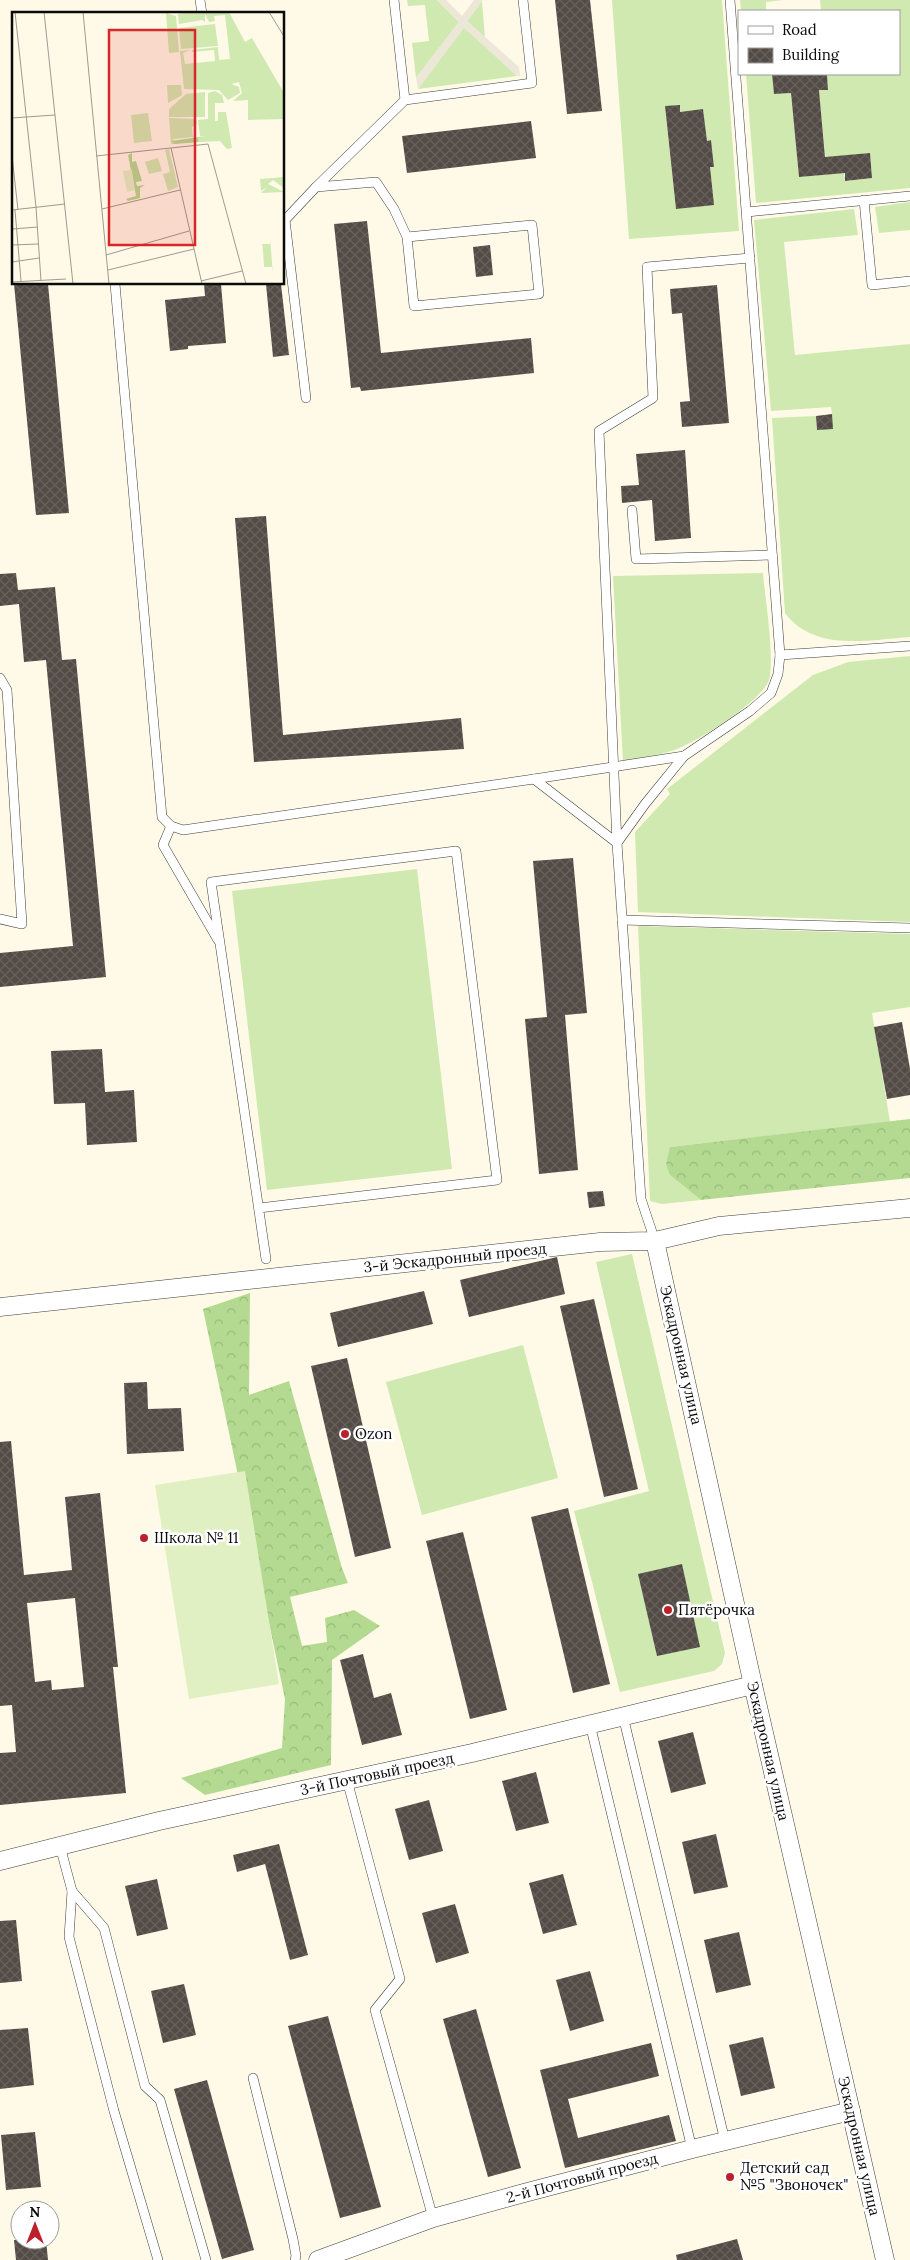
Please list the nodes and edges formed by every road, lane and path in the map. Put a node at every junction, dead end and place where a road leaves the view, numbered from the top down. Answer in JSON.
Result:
{"nodes":[{"id":1,"x":394,"y":0,"type":"edge"},
{"id":2,"x":523,"y":0,"type":"edge"},
{"id":3,"x":730,"y":0,"type":"edge"},
{"id":4,"x":405,"y":100,"type":"junction"},
{"id":5,"x":316,"y":187,"type":"junction"},
{"id":6,"x":910,"y":196,"type":"edge"},
{"id":7,"x":864,"y":200,"type":"junction"},
{"id":8,"x":747,"y":212,"type":"junction"},
{"id":9,"x":285,"y":219,"type":"edge"},
{"id":10,"x":285,"y":228,"type":"edge"},
{"id":11,"x":407,"y":237,"type":"junction"},
{"id":12,"x":750,"y":258,"type":"junction"},
{"id":13,"x":910,"y":281,"type":"edge"},
{"id":14,"x":115,"y":285,"type":"edge"},
{"id":15,"x":306,"y":398,"type":"dead end"},
{"id":16,"x":632,"y":510,"type":"dead end"},
{"id":17,"x":772,"y":555,"type":"junction"},
{"id":18,"x":910,"y":646,"type":"edge"},
{"id":19,"x":780,"y":655,"type":"junction"},
{"id":20,"x":0,"y":678,"type":"edge"},
{"id":21,"x":684,"y":756,"type":"junction"},
{"id":22,"x":614,"y":767,"type":"junction"},
{"id":23,"x":534,"y":779,"type":"junction"},
{"id":24,"x":171,"y":826,"type":"junction"},
{"id":25,"x":617,"y":843,"type":"junction"},
{"id":26,"x":0,"y":919,"type":"edge"},
{"id":27,"x":622,"y":920,"type":"junction"},
{"id":28,"x":910,"y":928,"type":"edge"},
{"id":29,"x":220,"y":945,"type":"junction"},
{"id":30,"x":259,"y":1208,"type":"junction"},
{"id":31,"x":910,"y":1208,"type":"edge"},
{"id":32,"x":655,"y":1241,"type":"junction"},
{"id":33,"x":266,"y":1259,"type":"dead end"},
{"id":34,"x":0,"y":1307,"type":"edge"},
{"id":35,"x":753,"y":1685,"type":"junction"},
{"id":36,"x":623,"y":1716,"type":"junction"},
{"id":37,"x":590,"y":1724,"type":"junction"},
{"id":38,"x":347,"y":1780,"type":"junction"},
{"id":39,"x":60,"y":1846,"type":"junction"},
{"id":40,"x":0,"y":1861,"type":"edge"},
{"id":41,"x":72,"y":1891,"type":"junction"},
{"id":42,"x":253,"y":2078,"type":"dead end"},
{"id":43,"x":851,"y":2111,"type":"junction"},
{"id":44,"x":725,"y":2141,"type":"junction"},
{"id":45,"x":692,"y":2149,"type":"junction"},
{"id":46,"x":433,"y":2218,"type":"junction"},
{"id":47,"x":158,"y":2260,"type":"edge"},
{"id":48,"x":206,"y":2260,"type":"edge"},
{"id":49,"x":295,"y":2260,"type":"edge"},
{"id":50,"x":318,"y":2260,"type":"edge"},
{"id":51,"x":885,"y":2260,"type":"edge"}],
"edges":[{"from":1,"to":4,"type":"lane"},
{"from":2,"to":4,"type":"lane"},
{"from":3,"to":8,"type":"lane"},
{"from":4,"to":5,"type":"lane"},
{"from":5,"to":9,"type":"lane"},
{"from":5,"to":11,"type":"lane"},
{"from":6,"to":7,"type":"lane"},
{"from":7,"to":8,"type":"lane"},
{"from":7,"to":13,"type":"lane"},
{"from":8,"to":12,"type":"lane"},
{"from":10,"to":15,"type":"lane"},
{"from":11,"to":11,"type":"lane"},
{"from":12,"to":17,"type":"lane"},
{"from":12,"to":22,"type":"lane"},
{"from":14,"to":24,"type":"lane"},
{"from":16,"to":17,"type":"lane"},
{"from":17,"to":19,"type":"lane"},
{"from":18,"to":19,"type":"lane"},
{"from":19,"to":21,"type":"lane"},
{"from":20,"to":26,"type":"lane"},
{"from":21,"to":22,"type":"lane"},
{"from":21,"to":25,"type":"lane"},
{"from":22,"to":23,"type":"lane"},
{"from":22,"to":25,"type":"lane"},
{"from":23,"to":24,"type":"lane"},
{"from":23,"to":25,"type":"lane"},
{"from":24,"to":29,"type":"lane"},
{"from":25,"to":27,"type":"lane"},
{"from":27,"to":28,"type":"lane"},
{"from":27,"to":32,"type":"lane"},
{"from":29,"to":30,"type":"lane"},
{"from":29,"to":30,"type":"lane"},
{"from":30,"to":33,"type":"lane"},
{"from":31,"to":32,"type":"street","name":"3-й Эскадронный проезд"},
{"from":32,"to":34,"type":"street","name":"3-й Эскадронный проезд"},
{"from":32,"to":35,"type":"street","name":"Эскадронная улица"},
{"from":35,"to":36,"type":"street","name":"3-й Почтовый проезд"},
{"from":35,"to":43,"type":"street","name":"Эскадронная улица"},
{"from":36,"to":37,"type":"street","name":"3-й Почтовый проезд"},
{"from":36,"to":44,"type":"lane"},
{"from":37,"to":38,"type":"street","name":"3-й Почтовый проезд"},
{"from":37,"to":45,"type":"lane"},
{"from":38,"to":39,"type":"street","name":"3-й Почтовый проезд"},
{"from":38,"to":46,"type":"lane"},
{"from":39,"to":40,"type":"street","name":"3-й Почтовый проезд"},
{"from":39,"to":41,"type":"lane"},
{"from":41,"to":47,"type":"lane"},
{"from":41,"to":48,"type":"lane"},
{"from":42,"to":49,"type":"lane"},
{"from":43,"to":44,"type":"street","name":"2-й Почтовый проезд"},
{"from":43,"to":51,"type":"street","name":"Эскадронная улица"},
{"from":44,"to":45,"type":"street","name":"2-й Почтовый проезд"},
{"from":45,"to":46,"type":"street","name":"2-й Почтовый проезд"},
{"from":46,"to":50,"type":"street","name":"2-й Почтовый проезд"}]}
